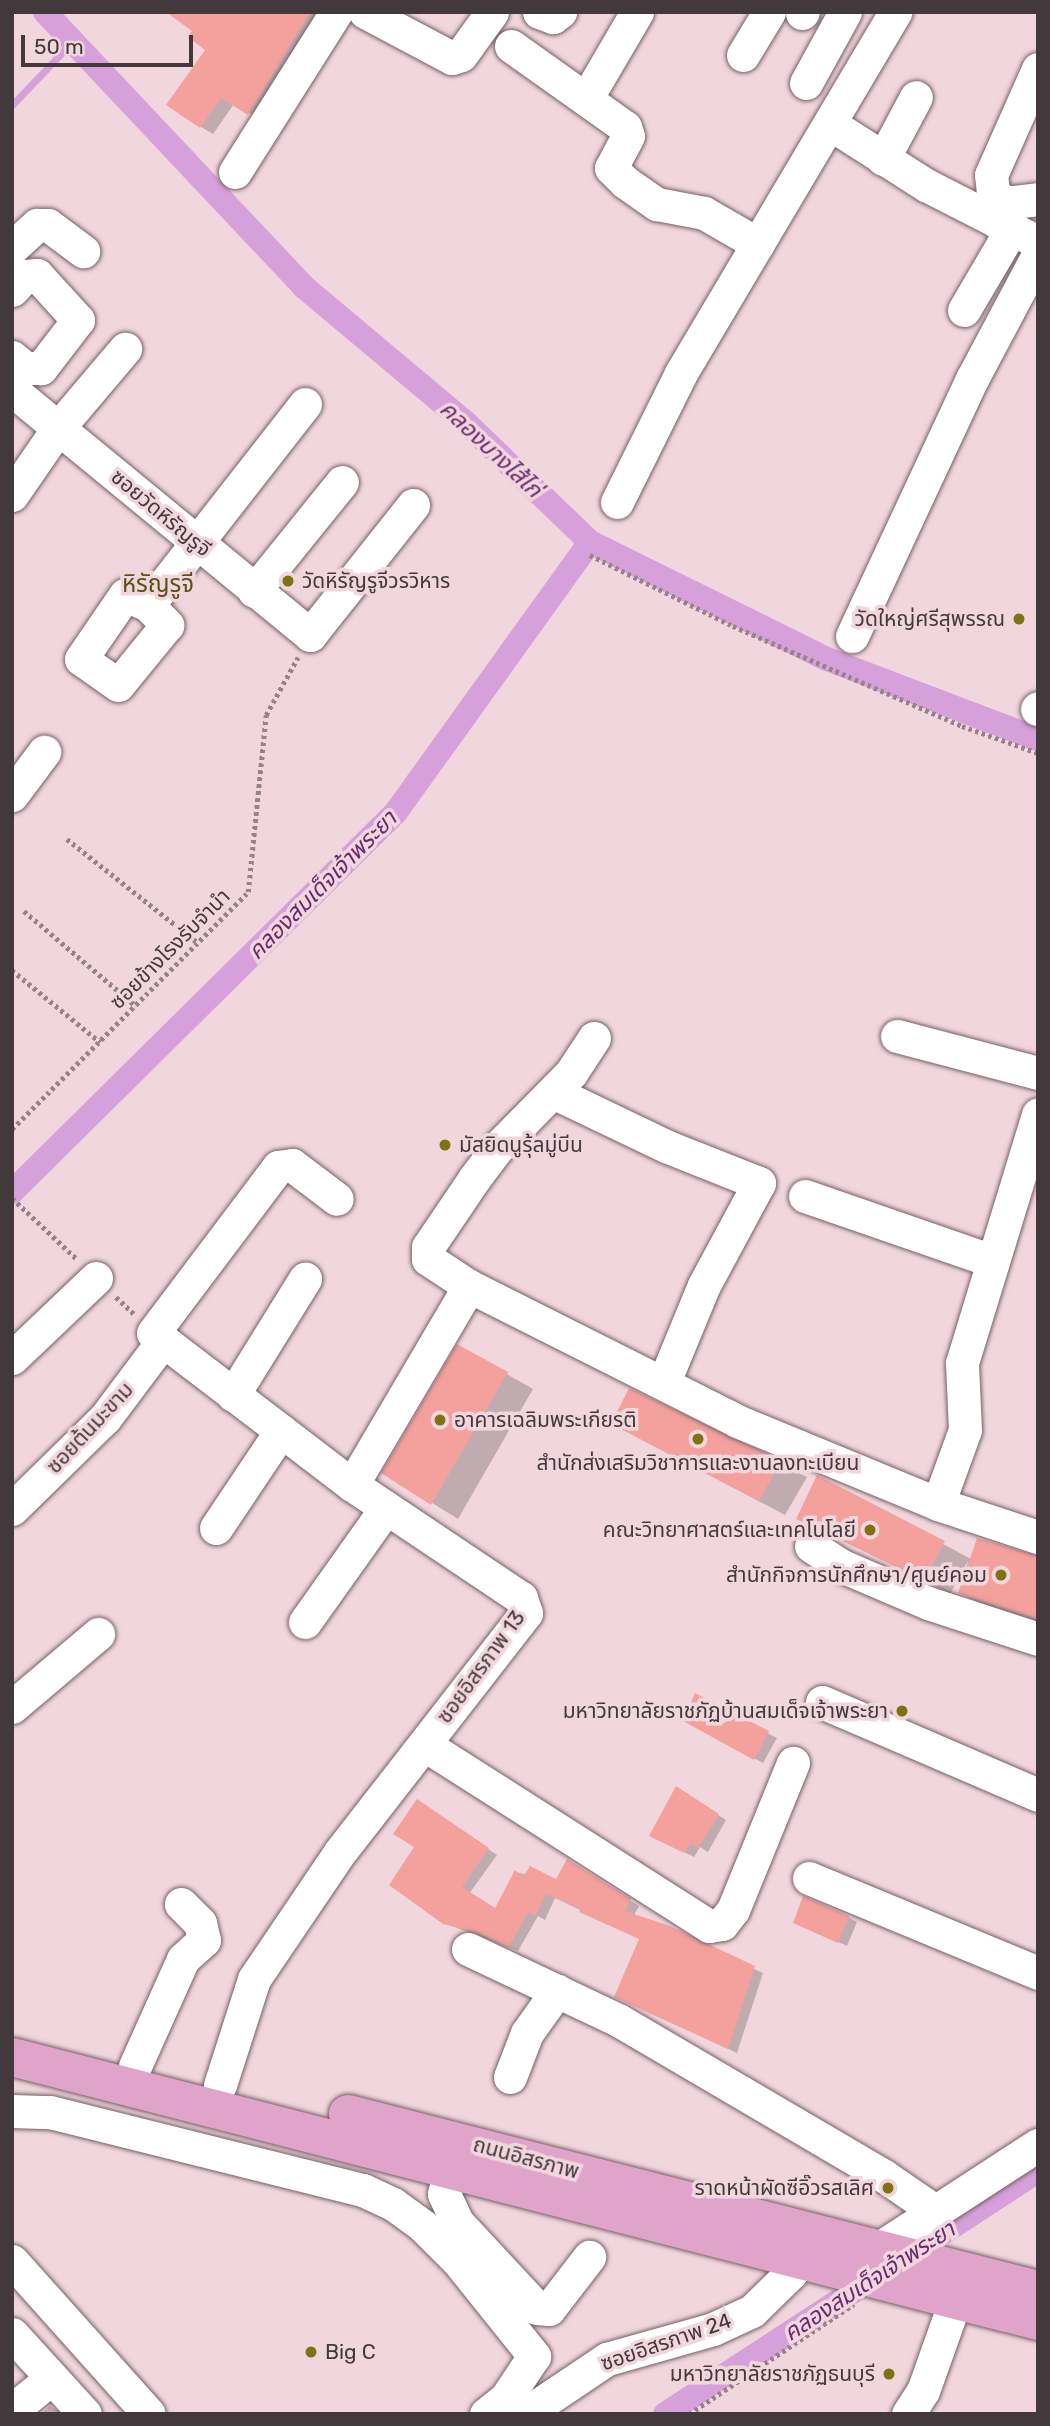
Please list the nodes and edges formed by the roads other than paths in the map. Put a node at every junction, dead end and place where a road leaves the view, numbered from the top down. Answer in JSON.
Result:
{"nodes":[{"id":1,"x":336,"y":12,"type":"edge"},
{"id":2,"x":492,"y":12,"type":"edge"},
{"id":3,"x":539,"y":12,"type":"edge"},
{"id":4,"x":559,"y":12,"type":"edge"},
{"id":5,"x":769,"y":12,"type":"edge"},
{"id":6,"x":845,"y":12,"type":"edge"},
{"id":7,"x":889,"y":14,"type":"edge"},
{"id":8,"x":628,"y":16,"type":"edge"},
{"id":9,"x":384,"y":17,"type":"edge"},
{"id":10,"x":511,"y":46,"type":"dead end"},
{"id":11,"x":743,"y":55,"type":"dead end"},
{"id":12,"x":1038,"y":69,"type":"edge"},
{"id":13,"x":806,"y":83,"type":"dead end"},
{"id":14,"x":916,"y":97,"type":"dead end"},
{"id":15,"x":586,"y":99,"type":"junction"},
{"id":16,"x":832,"y":125,"type":"junction"},
{"id":17,"x":883,"y":159,"type":"junction"},
{"id":18,"x":235,"y":172,"type":"dead end"},
{"id":19,"x":1018,"y":219,"type":"edge"},
{"id":20,"x":758,"y":244,"type":"junction"},
{"id":21,"x":12,"y":248,"type":"edge"},
{"id":22,"x":83,"y":251,"type":"dead end"},
{"id":23,"x":1038,"y":255,"type":"edge"},
{"id":24,"x":12,"y":290,"type":"edge"},
{"id":25,"x":964,"y":310,"type":"dead end"},
{"id":26,"x":125,"y":349,"type":"dead end"},
{"id":27,"x":12,"y":357,"type":"edge"},
{"id":28,"x":12,"y":390,"type":"edge"},
{"id":29,"x":305,"y":404,"type":"dead end"},
{"id":30,"x":58,"y":428,"type":"junction"},
{"id":31,"x":342,"y":482,"type":"dead end"},
{"id":32,"x":12,"y":495,"type":"edge"},
{"id":33,"x":617,"y":502,"type":"dead end"},
{"id":34,"x":413,"y":505,"type":"dead end"},
{"id":35,"x":197,"y":543,"type":"junction"},
{"id":36,"x":254,"y":591,"type":"junction"},
{"id":37,"x":148,"y":605,"type":"dead end"},
{"id":38,"x":852,"y":636,"type":"dead end"},
{"id":39,"x":44,"y":752,"type":"dead end"},
{"id":40,"x":12,"y":795,"type":"edge"},
{"id":41,"x":897,"y":1036,"type":"dead end"},
{"id":42,"x":594,"y":1038,"type":"dead end"},
{"id":43,"x":1038,"y":1073,"type":"edge"},
{"id":44,"x":553,"y":1092,"type":"junction"},
{"id":45,"x":1038,"y":1114,"type":"edge"},
{"id":46,"x":805,"y":1196,"type":"dead end"},
{"id":47,"x":337,"y":1199,"type":"dead end"},
{"id":48,"x":993,"y":1262,"type":"junction"},
{"id":49,"x":96,"y":1278,"type":"dead end"},
{"id":50,"x":304,"y":1279,"type":"dead end"},
{"id":51,"x":469,"y":1286,"type":"junction"},
{"id":52,"x":157,"y":1337,"type":"junction"},
{"id":53,"x":12,"y":1358,"type":"edge"},
{"id":54,"x":664,"y":1382,"type":"junction"},
{"id":55,"x":233,"y":1395,"type":"junction"},
{"id":56,"x":281,"y":1432,"type":"junction"},
{"id":57,"x":352,"y":1485,"type":"junction"},
{"id":58,"x":938,"y":1504,"type":"junction"},
{"id":59,"x":386,"y":1508,"type":"junction"},
{"id":60,"x":12,"y":1509,"type":"edge"},
{"id":61,"x":216,"y":1528,"type":"dead end"},
{"id":62,"x":1038,"y":1537,"type":"edge"},
{"id":63,"x":811,"y":1546,"type":"dead end"},
{"id":64,"x":305,"y":1622,"type":"dead end"},
{"id":65,"x":98,"y":1634,"type":"dead end"},
{"id":66,"x":1038,"y":1639,"type":"edge"},
{"id":67,"x":822,"y":1702,"type":"dead end"},
{"id":68,"x":12,"y":1707,"type":"edge"},
{"id":69,"x":425,"y":1745,"type":"junction"},
{"id":70,"x":793,"y":1763,"type":"dead end"},
{"id":71,"x":1038,"y":1795,"type":"edge"},
{"id":72,"x":809,"y":1878,"type":"dead end"},
{"id":73,"x":181,"y":1904,"type":"dead end"},
{"id":74,"x":468,"y":1949,"type":"dead end"},
{"id":75,"x":1038,"y":1973,"type":"edge"},
{"id":76,"x":557,"y":1991,"type":"junction"},
{"id":77,"x":15,"y":2056,"type":"edge"},
{"id":78,"x":135,"y":2066,"type":"junction"},
{"id":79,"x":510,"y":2077,"type":"dead end"},
{"id":80,"x":220,"y":2085,"type":"junction"},
{"id":81,"x":12,"y":2111,"type":"edge"},
{"id":82,"x":355,"y":2143,"type":"junction"},
{"id":83,"x":1038,"y":2145,"type":"edge"},
{"id":84,"x":454,"y":2153,"type":"junction"},
{"id":85,"x":342,"y":2185,"type":"junction"},
{"id":86,"x":934,"y":2211,"type":"junction"},
{"id":87,"x":589,"y":2257,"type":"dead end"},
{"id":88,"x":12,"y":2261,"type":"edge"},
{"id":89,"x":796,"y":2262,"type":"junction"},
{"id":90,"x":886,"y":2272,"type":"junction"},
{"id":91,"x":1038,"y":2290,"type":"edge"},
{"id":92,"x":955,"y":2301,"type":"junction"},
{"id":93,"x":1038,"y":2321,"type":"edge"},
{"id":94,"x":12,"y":2334,"type":"edge"},
{"id":95,"x":52,"y":2378,"type":"junction"},
{"id":96,"x":12,"y":2410,"type":"edge"},
{"id":97,"x":85,"y":2414,"type":"edge"},
{"id":98,"x":149,"y":2414,"type":"edge"},
{"id":99,"x":486,"y":2414,"type":"edge"},
{"id":100,"x":525,"y":2414,"type":"edge"},
{"id":101,"x":908,"y":2414,"type":"edge"}],
"edges":[{"from":1,"to":18,"type":"street"},
{"from":2,"to":9,"type":"street"},
{"from":3,"to":4,"type":"street"},
{"from":5,"to":11,"type":"street"},
{"from":6,"to":13,"type":"street"},
{"from":7,"to":16,"type":"street"},
{"from":8,"to":15,"type":"street"},
{"from":10,"to":15,"type":"street"},
{"from":12,"to":19,"type":"street"},
{"from":14,"to":17,"type":"street"},
{"from":15,"to":20,"type":"street"},
{"from":16,"to":17,"type":"street"},
{"from":16,"to":20,"type":"street"},
{"from":17,"to":19,"type":"street"},
{"from":19,"to":25,"type":"street"},
{"from":20,"to":33,"type":"street"},
{"from":21,"to":22,"type":"street"},
{"from":23,"to":38,"type":"street"},
{"from":24,"to":27,"type":"street"},
{"from":26,"to":30,"type":"street"},
{"from":28,"to":30,"type":"street","name":"ซอยวัดหิรัญรูจี"},
{"from":29,"to":35,"type":"street"},
{"from":30,"to":32,"type":"street"},
{"from":30,"to":35,"type":"street","name":"ซอยวัดหิรัญรูจี"},
{"from":31,"to":36,"type":"street"},
{"from":34,"to":36,"type":"street","name":"ซอยวัดหิรัญรูจี"},
{"from":35,"to":36,"type":"street","name":"ซอยวัดหิรัญรูจี"},
{"from":35,"to":37,"type":"street"},
{"from":39,"to":40,"type":"street"},
{"from":41,"to":43,"type":"street"},
{"from":42,"to":44,"type":"street"},
{"from":44,"to":51,"type":"street"},
{"from":44,"to":54,"type":"street"},
{"from":45,"to":48,"type":"street"},
{"from":46,"to":48,"type":"street"},
{"from":47,"to":52,"type":"street","name":"ซอยต้นมะขาม"},
{"from":48,"to":58,"type":"street"},
{"from":49,"to":53,"type":"street"},
{"from":50,"to":55,"type":"street"},
{"from":51,"to":54,"type":"street"},
{"from":51,"to":57,"type":"street"},
{"from":52,"to":55,"type":"street","name":"ซอยอิสรภาพ 13"},
{"from":52,"to":60,"type":"street","name":"ซอยต้นมะขาม"},
{"from":54,"to":58,"type":"street"},
{"from":55,"to":56,"type":"street","name":"ซอยอิสรภาพ 13"},
{"from":56,"to":57,"type":"street","name":"ซอยอิสรภาพ 13"},
{"from":56,"to":61,"type":"street"},
{"from":57,"to":59,"type":"street","name":"ซอยอิสรภาพ 13"},
{"from":58,"to":62,"type":"street"},
{"from":59,"to":64,"type":"street"},
{"from":59,"to":69,"type":"street","name":"ซอยอิสรภาพ 13"},
{"from":63,"to":66,"type":"street"},
{"from":65,"to":68,"type":"street"},
{"from":67,"to":71,"type":"street"},
{"from":69,"to":70,"type":"street"},
{"from":69,"to":80,"type":"street","name":"ซอยอิสรภาพ 13"},
{"from":72,"to":75,"type":"street"},
{"from":73,"to":78,"type":"street"},
{"from":74,"to":76,"type":"street"},
{"from":76,"to":79,"type":"street"},
{"from":76,"to":86,"type":"street"},
{"from":77,"to":78,"type":"main road","name":"ถนนอิสรภาพ"},
{"from":77,"to":82,"type":"main road"},
{"from":78,"to":80,"type":"main road","name":"ถนนอิสรภาพ"},
{"from":80,"to":84,"type":"main road","name":"ถนนอิสรภาพ"},
{"from":81,"to":85,"type":"street"},
{"from":82,"to":84,"type":"main road"},
{"from":82,"to":85,"type":"street"},
{"from":83,"to":86,"type":"street"},
{"from":84,"to":87,"type":"street"},
{"from":84,"to":89,"type":"main road"},
{"from":84,"to":90,"type":"main road","name":"ถนนอิสรภาพ"},
{"from":85,"to":99,"type":"street"},
{"from":86,"to":90,"type":"street"},
{"from":88,"to":98,"type":"street"},
{"from":89,"to":90,"type":"main road"},
{"from":89,"to":100,"type":"street","name":"ซอยอิสรภาพ 24"},
{"from":90,"to":91,"type":"main road","name":"ถนนอิสรภาพ"},
{"from":90,"to":92,"type":"main road"},
{"from":92,"to":93,"type":"main road"},
{"from":92,"to":101,"type":"street"},
{"from":94,"to":95,"type":"street"},
{"from":95,"to":96,"type":"street"},
{"from":95,"to":97,"type":"street"}]}
